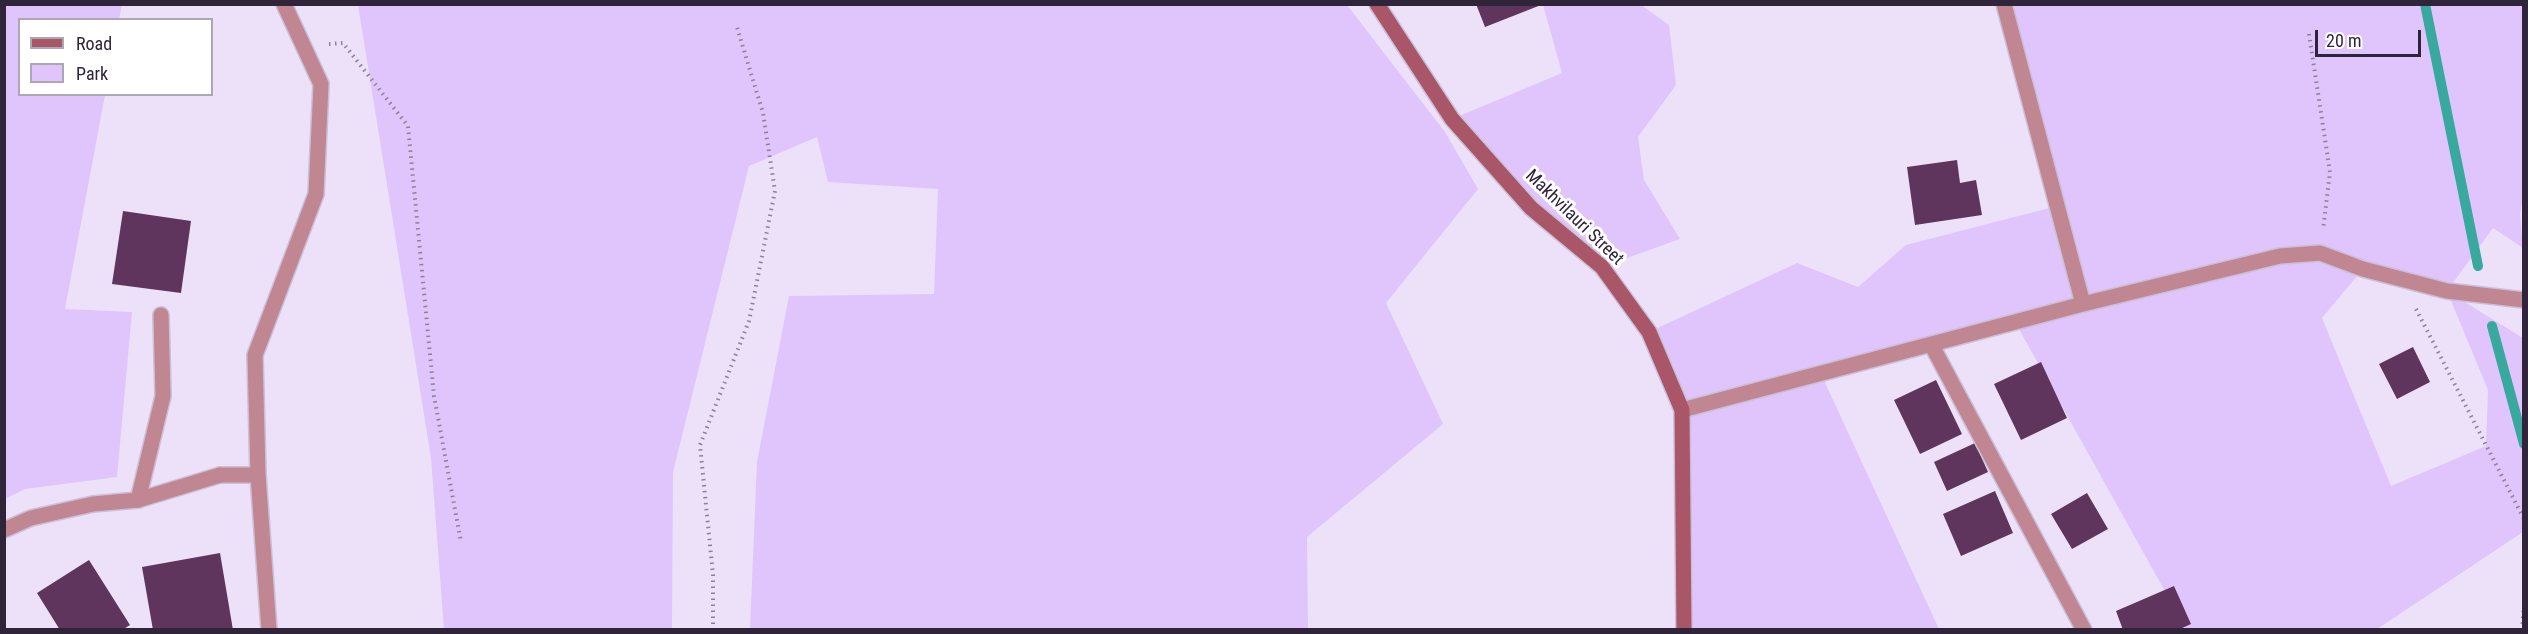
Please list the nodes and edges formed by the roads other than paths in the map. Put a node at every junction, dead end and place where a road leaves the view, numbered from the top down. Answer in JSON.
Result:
{"nodes":[{"id":1,"x":284,"y":4,"type":"edge"},
{"id":2,"x":1377,"y":4,"type":"edge"},
{"id":3,"x":2004,"y":4,"type":"edge"},
{"id":4,"x":2523,"y":300,"type":"edge"},
{"id":5,"x":2083,"y":304,"type":"junction"},
{"id":6,"x":161,"y":315,"type":"dead end"},
{"id":7,"x":1931,"y":344,"type":"junction"},
{"id":8,"x":1682,"y":410,"type":"junction"},
{"id":9,"x":258,"y":475,"type":"junction"},
{"id":10,"x":138,"y":500,"type":"junction"},
{"id":11,"x":4,"y":531,"type":"edge"},
{"id":12,"x":269,"y":630,"type":"edge"},
{"id":13,"x":1684,"y":630,"type":"edge"},
{"id":14,"x":2084,"y":630,"type":"edge"}],
"edges":[{"from":1,"to":9,"type":"street"},
{"from":2,"to":8,"type":"street","name":"Makhvilauri Street"},
{"from":3,"to":5,"type":"street"},
{"from":4,"to":5,"type":"street"},
{"from":5,"to":7,"type":"street"},
{"from":6,"to":10,"type":"street"},
{"from":7,"to":8,"type":"street"},
{"from":7,"to":14,"type":"street"},
{"from":8,"to":13,"type":"street","name":"Makhvilauri Street"},
{"from":9,"to":10,"type":"street"},
{"from":9,"to":12,"type":"street"},
{"from":10,"to":11,"type":"street"}]}
